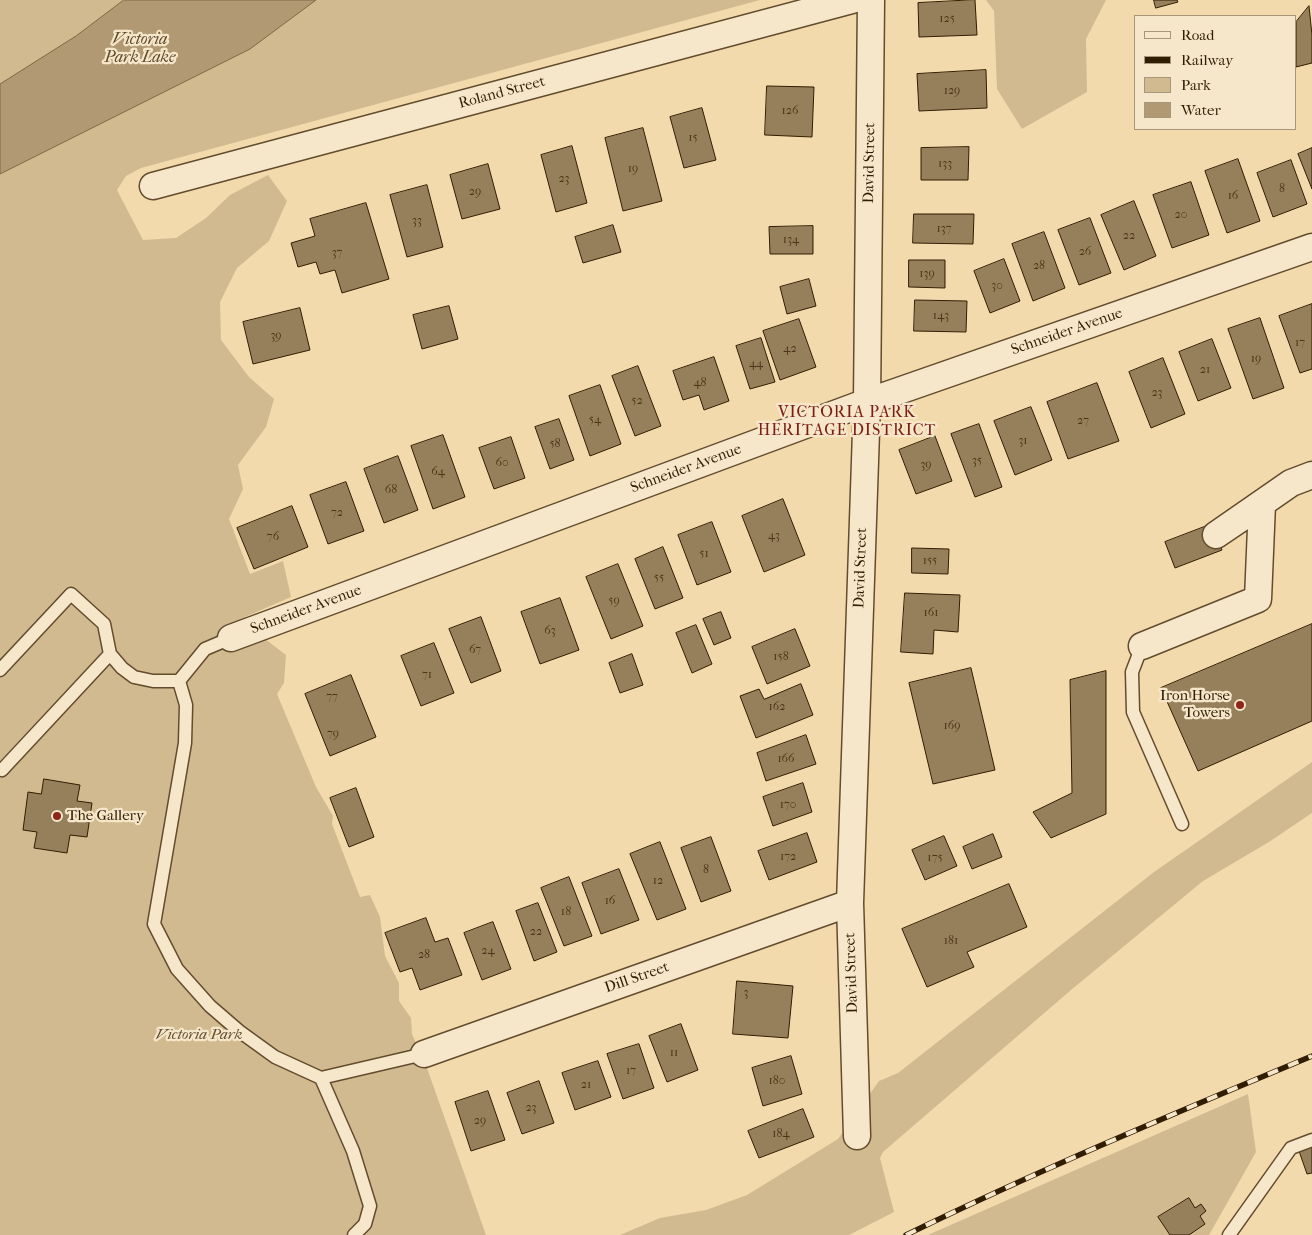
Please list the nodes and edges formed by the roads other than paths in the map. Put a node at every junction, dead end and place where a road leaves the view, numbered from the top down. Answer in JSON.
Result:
{"nodes":[{"id":1,"x":852,"y":0,"type":"edge"},
{"id":2,"x":872,"y":0,"type":"edge"},
{"id":3,"x":153,"y":186,"type":"dead end"},
{"id":4,"x":1312,"y":247,"type":"edge"},
{"id":5,"x":867,"y":402,"type":"junction"},
{"id":6,"x":1312,"y":475,"type":"edge"},
{"id":7,"x":231,"y":638,"type":"joint"},
{"id":8,"x":1142,"y":646,"type":"joint"},
{"id":9,"x":110,"y":654,"type":"junction"},
{"id":10,"x":0,"y":670,"type":"edge"},
{"id":11,"x":180,"y":681,"type":"junction"},
{"id":12,"x":0,"y":769,"type":"edge"},
{"id":13,"x":1182,"y":824,"type":"dead end"},
{"id":14,"x":850,"y":903,"type":"junction"},
{"id":15,"x":424,"y":1054,"type":"joint"},
{"id":16,"x":321,"y":1078,"type":"junction"},
{"id":17,"x":857,"y":1136,"type":"dead end"},
{"id":18,"x":1312,"y":1140,"type":"edge"},
{"id":19,"x":354,"y":1235,"type":"edge"},
{"id":20,"x":1229,"y":1235,"type":"edge"}],
"edges":[{"from":1,"to":3,"type":"street","name":"Roland Street"},
{"from":2,"to":5,"type":"street","name":"David Street"},
{"from":4,"to":5,"type":"street","name":"Schneider Avenue"},
{"from":5,"to":7,"type":"street","name":"Schneider Avenue"},
{"from":5,"to":14,"type":"street","name":"David Street"},
{"from":6,"to":8,"type":"street"},
{"from":7,"to":11,"type":"lane"},
{"from":8,"to":13,"type":"lane"},
{"from":9,"to":10,"type":"lane"},
{"from":9,"to":11,"type":"lane"},
{"from":9,"to":12,"type":"lane"},
{"from":11,"to":16,"type":"lane"},
{"from":14,"to":15,"type":"street","name":"Dill Street"},
{"from":14,"to":17,"type":"street","name":"David Street"},
{"from":15,"to":16,"type":"lane"},
{"from":16,"to":19,"type":"lane"},
{"from":18,"to":20,"type":"lane"}]}
